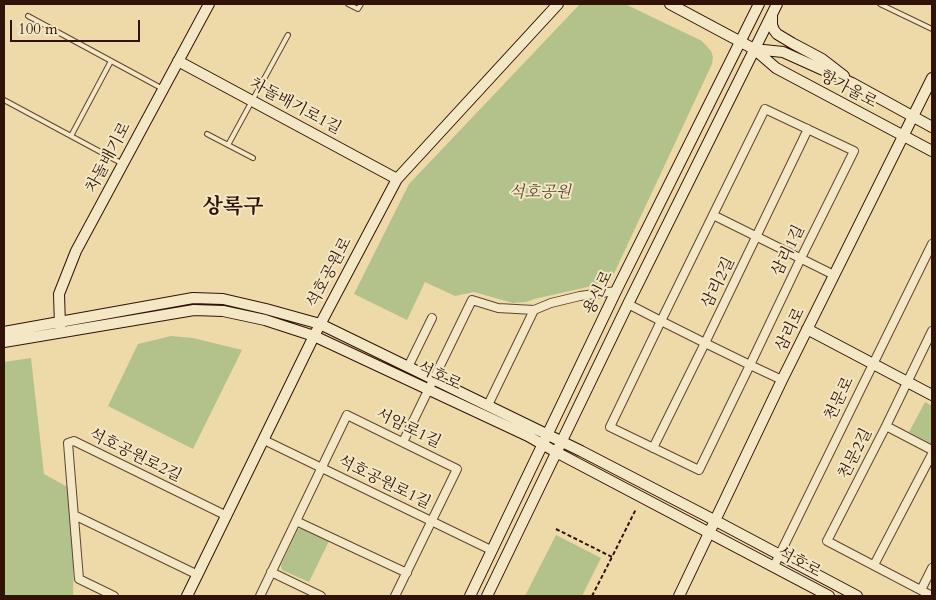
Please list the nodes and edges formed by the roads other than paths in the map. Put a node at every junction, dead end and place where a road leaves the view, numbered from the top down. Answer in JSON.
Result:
{"nodes":[{"id":1,"x":209,"y":4,"type":"edge"},
{"id":2,"x":348,"y":4,"type":"edge"},
{"id":3,"x":361,"y":4,"type":"edge"},
{"id":4,"x":558,"y":4,"type":"edge"},
{"id":5,"x":670,"y":4,"type":"edge"},
{"id":6,"x":678,"y":4,"type":"edge"},
{"id":7,"x":759,"y":4,"type":"edge"},
{"id":8,"x":777,"y":4,"type":"edge"},
{"id":9,"x":881,"y":4,"type":"edge"},
{"id":10,"x":686,"y":12,"type":"junction"},
{"id":11,"x":772,"y":14,"type":"junction"},
{"id":12,"x":28,"y":16,"type":"dead end"},
{"id":13,"x":932,"y":29,"type":"edge"},
{"id":14,"x":288,"y":34,"type":"dead end"},
{"id":15,"x":740,"y":41,"type":"junction"},
{"id":16,"x":754,"y":49,"type":"junction"},
{"id":17,"x":111,"y":61,"type":"junction"},
{"id":18,"x":178,"y":61,"type":"junction"},
{"id":19,"x":932,"y":78,"type":"edge"},
{"id":20,"x":852,"y":83,"type":"junction"},
{"id":21,"x":163,"y":89,"type":"junction"},
{"id":22,"x":4,"y":100,"type":"edge"},
{"id":23,"x":252,"y":100,"type":"junction"},
{"id":24,"x":914,"y":117,"type":"junction"},
{"id":25,"x":932,"y":127,"type":"edge"},
{"id":26,"x":808,"y":129,"type":"junction"},
{"id":27,"x":207,"y":134,"type":"dead end"},
{"id":28,"x":71,"y":136,"type":"junction"},
{"id":29,"x":903,"y":136,"type":"junction"},
{"id":30,"x":228,"y":144,"type":"junction"},
{"id":31,"x":932,"y":151,"type":"edge"},
{"id":32,"x":253,"y":158,"type":"dead end"},
{"id":33,"x":122,"y":164,"type":"junction"},
{"id":34,"x":397,"y":179,"type":"junction"},
{"id":35,"x":713,"y":215,"type":"junction"},
{"id":36,"x":757,"y":236,"type":"junction"},
{"id":37,"x":932,"y":244,"type":"edge"},
{"id":38,"x":801,"y":258,"type":"junction"},
{"id":39,"x":834,"y":275,"type":"junction"},
{"id":40,"x":616,"y":291,"type":"junction"},
{"id":41,"x":628,"y":304,"type":"junction"},
{"id":42,"x":534,"y":310,"type":"junction"},
{"id":43,"x":432,"y":318,"type":"dead end"},
{"id":44,"x":60,"y":321,"type":"junction"},
{"id":45,"x":661,"y":321,"type":"junction"},
{"id":46,"x":320,"y":324,"type":"junction"},
{"id":47,"x":808,"y":329,"type":"junction"},
{"id":48,"x":932,"y":331,"type":"edge"},
{"id":49,"x":4,"y":332,"type":"edge"},
{"id":50,"x":61,"y":333,"type":"junction"},
{"id":51,"x":314,"y":336,"type":"junction"},
{"id":52,"x":4,"y":342,"type":"edge"},
{"id":53,"x":706,"y":343,"type":"junction"},
{"id":54,"x":873,"y":363,"type":"junction"},
{"id":55,"x":750,"y":364,"type":"junction"},
{"id":56,"x":408,"y":367,"type":"junction"},
{"id":57,"x":433,"y":379,"type":"junction"},
{"id":58,"x":782,"y":380,"type":"junction"},
{"id":59,"x":907,"y":382,"type":"junction"},
{"id":60,"x":428,"y":389,"type":"junction"},
{"id":61,"x":932,"y":395,"type":"edge"},
{"id":62,"x":488,"y":406,"type":"junction"},
{"id":63,"x":886,"y":426,"type":"junction"},
{"id":64,"x":545,"y":439,"type":"junction"},
{"id":65,"x":264,"y":440,"type":"junction"},
{"id":66,"x":561,"y":441,"type":"junction"},
{"id":67,"x":403,"y":442,"type":"junction"},
{"id":68,"x":653,"y":448,"type":"junction"},
{"id":69,"x":932,"y":450,"type":"edge"},
{"id":70,"x":556,"y":452,"type":"junction"},
{"id":71,"x":932,"y":454,"type":"edge"},
{"id":72,"x":321,"y":468,"type":"junction"},
{"id":73,"x":74,"y":515,"type":"junction"},
{"id":74,"x":227,"y":516,"type":"junction"},
{"id":75,"x":296,"y":521,"type":"junction"},
{"id":76,"x":716,"y":521,"type":"junction"},
{"id":77,"x":432,"y":522,"type":"junction"},
{"id":78,"x":710,"y":533,"type":"junction"},
{"id":79,"x":491,"y":550,"type":"junction"},
{"id":80,"x":780,"y":554,"type":"junction"},
{"id":81,"x":874,"y":565,"type":"junction"},
{"id":82,"x":774,"y":566,"type":"junction"},
{"id":83,"x":932,"y":568,"type":"edge"},
{"id":84,"x":271,"y":572,"type":"junction"},
{"id":85,"x":407,"y":573,"type":"junction"},
{"id":86,"x":198,"y":575,"type":"junction"},
{"id":87,"x":921,"y":590,"type":"junction"},
{"id":88,"x":850,"y":595,"type":"edge"},
{"id":89,"x":114,"y":596,"type":"edge"},
{"id":90,"x":187,"y":596,"type":"edge"},
{"id":91,"x":260,"y":596,"type":"edge"},
{"id":92,"x":321,"y":596,"type":"edge"},
{"id":93,"x":395,"y":596,"type":"edge"},
{"id":94,"x":470,"y":596,"type":"edge"},
{"id":95,"x":487,"y":596,"type":"edge"},
{"id":96,"x":679,"y":596,"type":"edge"},
{"id":97,"x":829,"y":596,"type":"edge"},
{"id":98,"x":932,"y":596,"type":"edge"}],
"edges":[{"from":1,"to":18,"type":"main road","name":"차돌배기로"},
{"from":2,"to":3,"type":"lane"},
{"from":4,"to":34,"type":"main road","name":"석호공원로"},
{"from":5,"to":10,"type":"main road","name":"항가울로"},
{"from":6,"to":10,"type":"main road"},
{"from":7,"to":15,"type":"main road","name":"용신로"},
{"from":8,"to":11,"type":"main road","name":"용신로"},
{"from":9,"to":13,"type":"lane"},
{"from":10,"to":15,"type":"main road","name":"항가울로"},
{"from":11,"to":16,"type":"main road","name":"용신로"},
{"from":11,"to":20,"type":"main road"},
{"from":12,"to":17,"type":"lane"},
{"from":14,"to":23,"type":"lane"},
{"from":15,"to":16,"type":"main road","name":"항가울로"},
{"from":15,"to":40,"type":"main road","name":"용신로"},
{"from":16,"to":20,"type":"main road","name":"항가울로"},
{"from":16,"to":29,"type":"main road","name":"항가울로"},
{"from":16,"to":41,"type":"main road","name":"용신로"},
{"from":17,"to":21,"type":"lane"},
{"from":17,"to":28,"type":"lane"},
{"from":18,"to":21,"type":"main road","name":"차돌배기로"},
{"from":18,"to":23,"type":"main road","name":"차돌배기로1길"},
{"from":19,"to":24,"type":"main road","name":"삼리로"},
{"from":20,"to":24,"type":"main road","name":"항가울로"},
{"from":21,"to":33,"type":"main road","name":"차돌배기로"},
{"from":22,"to":28,"type":"lane"},
{"from":23,"to":30,"type":"lane"},
{"from":23,"to":34,"type":"main road","name":"차돌배기로1길"},
{"from":24,"to":25,"type":"main road","name":"항가울로"},
{"from":24,"to":29,"type":"main road","name":"삼리로"},
{"from":26,"to":35,"type":"street","name":"삼리1길"},
{"from":26,"to":36,"type":"street","name":"삼리2길"},
{"from":26,"to":38,"type":"street","name":"삼리1길"},
{"from":27,"to":30,"type":"lane"},
{"from":28,"to":33,"type":"lane"},
{"from":29,"to":31,"type":"main road","name":"항가울로"},
{"from":29,"to":39,"type":"main road","name":"삼리로"},
{"from":30,"to":32,"type":"lane"},
{"from":33,"to":44,"type":"main road","name":"차돌배기로"},
{"from":34,"to":46,"type":"main road","name":"석호공원로"},
{"from":35,"to":36,"type":"street"},
{"from":35,"to":45,"type":"street","name":"삼리1길"},
{"from":36,"to":38,"type":"street"},
{"from":36,"to":53,"type":"street","name":"삼리2길"},
{"from":37,"to":54,"type":"street","name":"천문로"},
{"from":38,"to":39,"type":"street"},
{"from":38,"to":55,"type":"street","name":"삼리1길"},
{"from":39,"to":47,"type":"main road","name":"삼리로"},
{"from":40,"to":42,"type":"street"},
{"from":40,"to":64,"type":"main road","name":"용신로"},
{"from":41,"to":45,"type":"street"},
{"from":41,"to":66,"type":"main road","name":"용신로"},
{"from":42,"to":57,"type":"street","name":"석호로"},
{"from":42,"to":62,"type":"street"},
{"from":43,"to":56,"type":"street"},
{"from":44,"to":46,"type":"main road","name":"석호로"},
{"from":44,"to":49,"type":"main road","name":"석호로"},
{"from":44,"to":50,"type":"main road","name":"차돌배기로"},
{"from":45,"to":53,"type":"street"},
{"from":45,"to":68,"type":"street","name":"삼리1길"},
{"from":46,"to":51,"type":"main road","name":"석호공원로"},
{"from":46,"to":56,"type":"main road","name":"석호로"},
{"from":47,"to":54,"type":"main road"},
{"from":47,"to":58,"type":"main road","name":"삼리로"},
{"from":48,"to":59,"type":"street","name":"천문2길"},
{"from":50,"to":51,"type":"main road","name":"석호로"},
{"from":50,"to":52,"type":"main road","name":"석호로"},
{"from":51,"to":60,"type":"main road","name":"석호로"},
{"from":51,"to":65,"type":"main road","name":"석호공원로"},
{"from":53,"to":55,"type":"street"},
{"from":53,"to":68,"type":"street","name":"삼리2길"},
{"from":54,"to":59,"type":"main road"},
{"from":54,"to":80,"type":"street","name":"천문로"},
{"from":55,"to":58,"type":"street"},
{"from":55,"to":68,"type":"street","name":"삼리1길"},
{"from":56,"to":57,"type":"main road","name":"석호로"},
{"from":57,"to":60,"type":"street"},
{"from":57,"to":62,"type":"main road","name":"석호로"},
{"from":58,"to":76,"type":"main road","name":"삼리로"},
{"from":59,"to":61,"type":"main road"},
{"from":59,"to":63,"type":"street","name":"천문2길"},
{"from":60,"to":64,"type":"main road","name":"석호로"},
{"from":60,"to":67,"type":"street"},
{"from":62,"to":64,"type":"main road","name":"석호로"},
{"from":63,"to":69,"type":"street"},
{"from":63,"to":81,"type":"street","name":"천문2길"},
{"from":64,"to":66,"type":"main road","name":"석호로"},
{"from":64,"to":70,"type":"main road","name":"석호로"},
{"from":64,"to":79,"type":"main road","name":"용신로"},
{"from":65,"to":72,"type":"street","name":"석호공원로1길"},
{"from":65,"to":74,"type":"main road","name":"석호공원로"},
{"from":66,"to":70,"type":"main road","name":"용신로"},
{"from":66,"to":76,"type":"main road","name":"석호로"},
{"from":67,"to":72,"type":"street","name":"서암로1길"},
{"from":67,"to":77,"type":"street","name":"서암로1길"},
{"from":70,"to":78,"type":"main road","name":"석호로"},
{"from":70,"to":95,"type":"main road","name":"용신로"},
{"from":71,"to":81,"type":"street"},
{"from":72,"to":75,"type":"street","name":"서암로1길"},
{"from":72,"to":77,"type":"street","name":"석호공원로1길"},
{"from":73,"to":74,"type":"street","name":"석호공원로2길"},
{"from":73,"to":86,"type":"street"},
{"from":73,"to":89,"type":"street","name":"석호공원로2길"},
{"from":74,"to":86,"type":"main road","name":"석호공원로"},
{"from":75,"to":84,"type":"street","name":"서암로1길"},
{"from":75,"to":85,"type":"street"},
{"from":76,"to":78,"type":"main road","name":"삼리로"},
{"from":76,"to":80,"type":"main road","name":"석호로"},
{"from":77,"to":79,"type":"street","name":"석호공원로1길"},
{"from":77,"to":85,"type":"street","name":"서암로1길"},
{"from":78,"to":82,"type":"main road","name":"석호로"},
{"from":78,"to":96,"type":"main road","name":"삼리로"},
{"from":79,"to":94,"type":"main road","name":"용신로"},
{"from":80,"to":82,"type":"street","name":"천문로"},
{"from":80,"to":88,"type":"main road","name":"석호로"},
{"from":81,"to":87,"type":"street","name":"천문2길"},
{"from":82,"to":97,"type":"main road","name":"석호로"},
{"from":83,"to":87,"type":"street"},
{"from":84,"to":91,"type":"street","name":"서암로1길"},
{"from":84,"to":92,"type":"street"},
{"from":85,"to":93,"type":"street","name":"서암로1길"},
{"from":86,"to":90,"type":"main road","name":"석호공원로"},
{"from":87,"to":98,"type":"street","name":"천문2길"}]}
